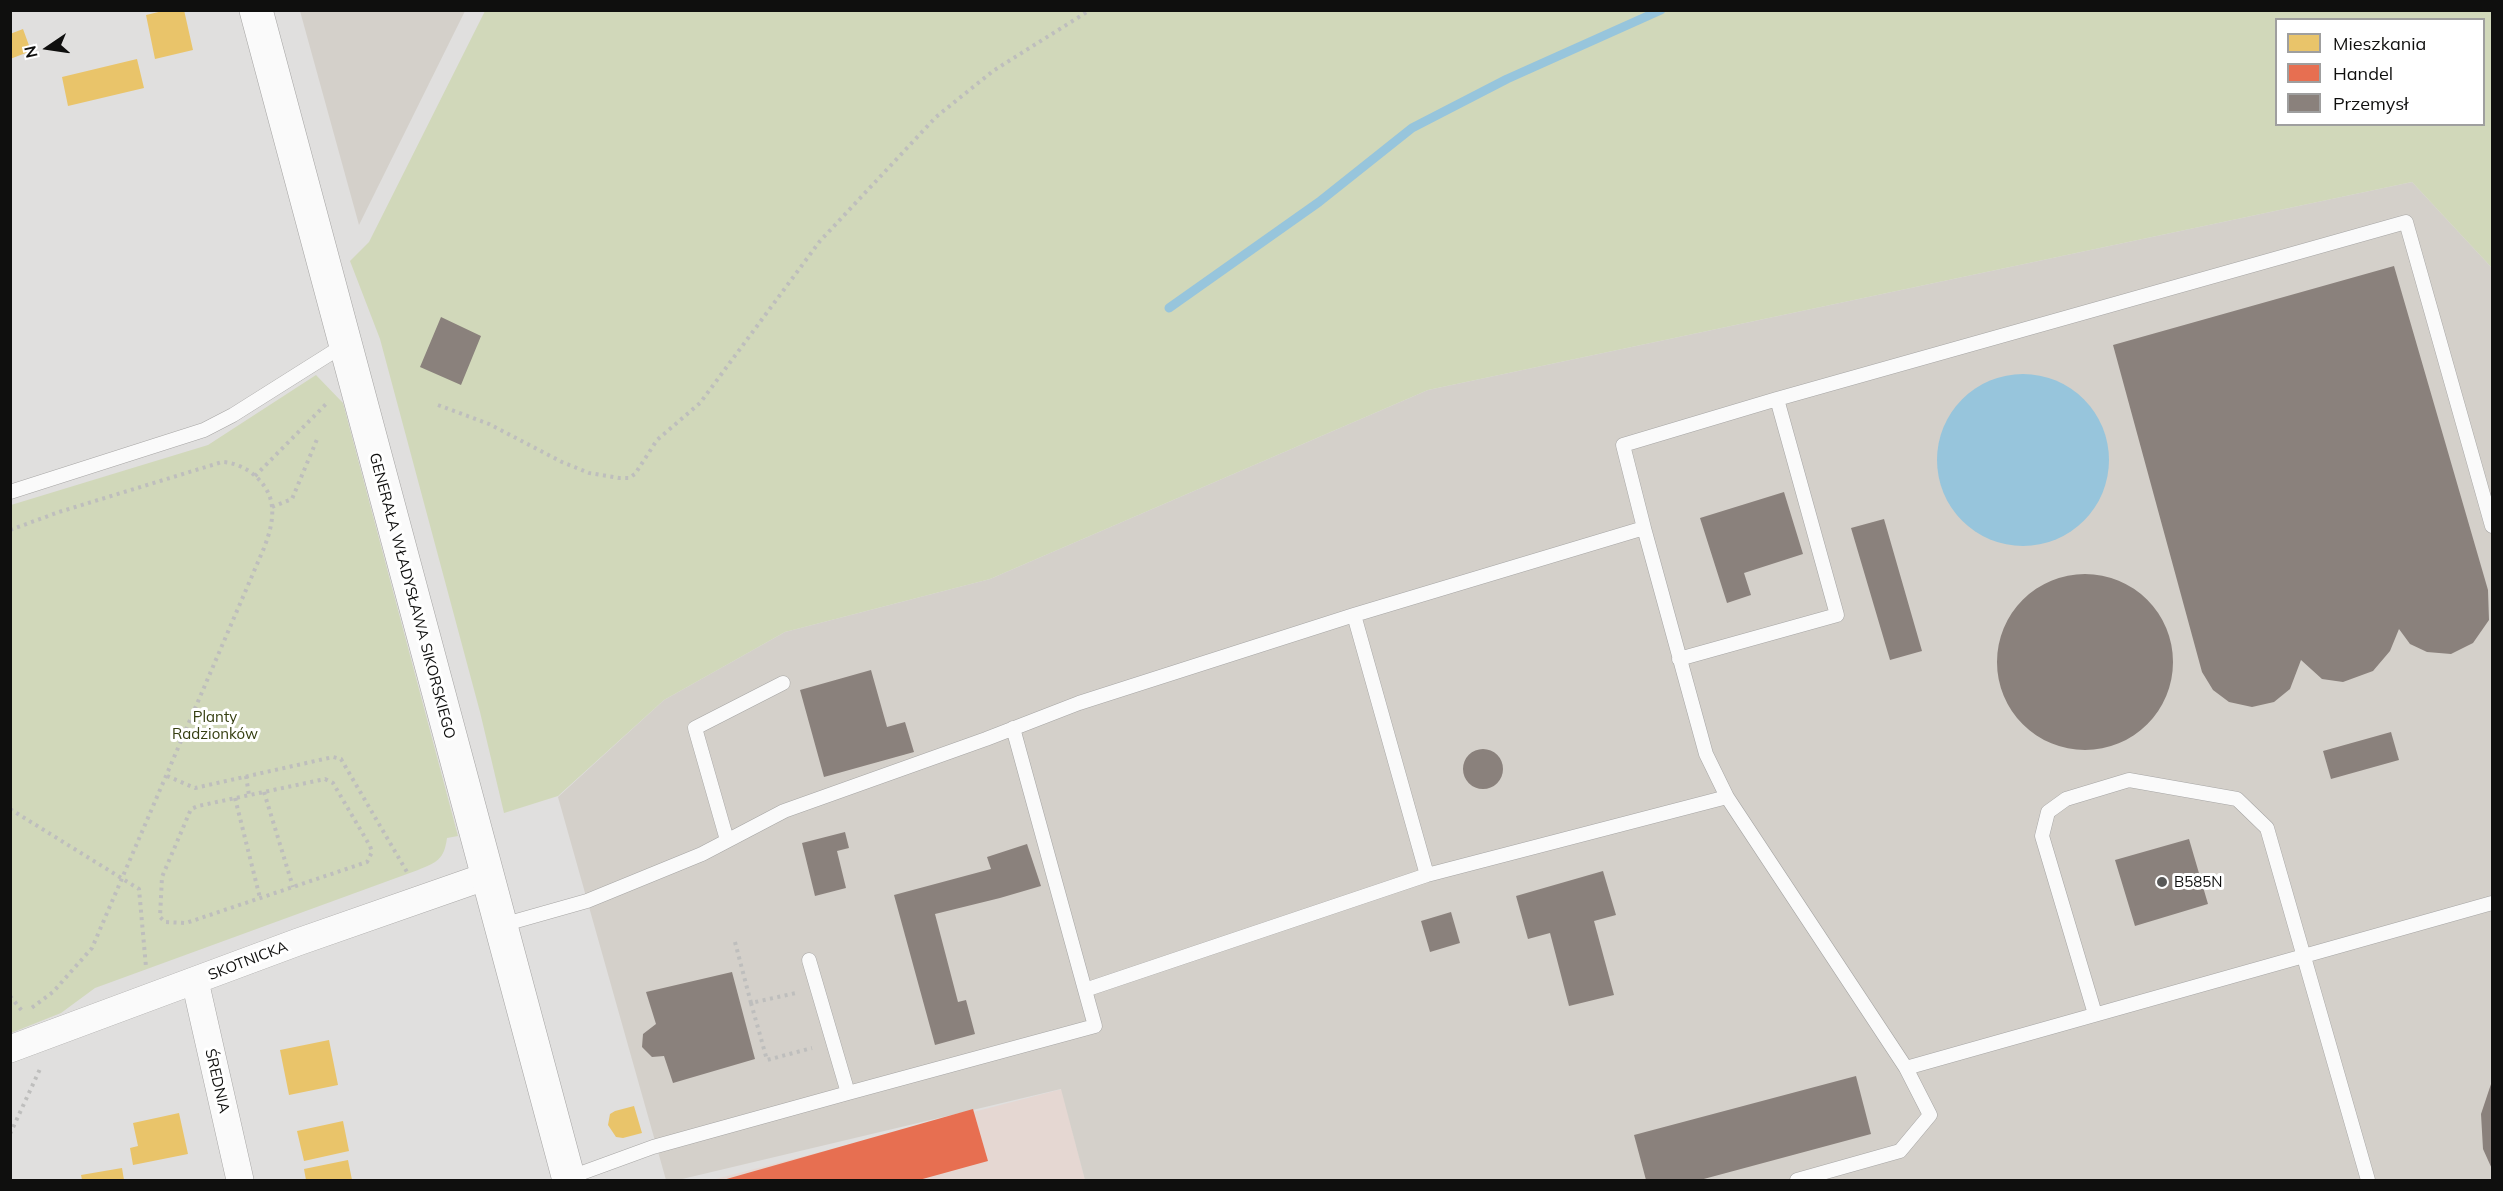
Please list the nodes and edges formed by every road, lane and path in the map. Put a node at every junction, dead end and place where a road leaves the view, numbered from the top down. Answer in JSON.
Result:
{"nodes":[{"id":1,"x":256,"y":10,"type":"edge"},
{"id":2,"x":1090,"y":10,"type":"edge"},
{"id":3,"x":344,"y":345,"type":"junction"},
{"id":4,"x":1777,"y":399,"type":"junction"},
{"id":5,"x":330,"y":400,"type":"dead end"},
{"id":6,"x":438,"y":405,"type":"dead end"},
{"id":7,"x":318,"y":436,"type":"dead end"},
{"id":8,"x":255,"y":476,"type":"junction"},
{"id":9,"x":10,"y":492,"type":"edge"},
{"id":10,"x":272,"y":507,"type":"junction"},
{"id":11,"x":2493,"y":526,"type":"edge"},
{"id":12,"x":1644,"y":528,"type":"junction"},
{"id":13,"x":10,"y":530,"type":"edge"},
{"id":14,"x":1354,"y":615,"type":"junction"},
{"id":15,"x":1679,"y":659,"type":"junction"},
{"id":16,"x":783,"y":683,"type":"dead end"},
{"id":17,"x":1013,"y":728,"type":"junction"},
{"id":18,"x":167,"y":776,"type":"junction"},
{"id":19,"x":246,"y":776,"type":"junction"},
{"id":20,"x":264,"y":792,"type":"junction"},
{"id":21,"x":249,"y":795,"type":"junction"},
{"id":22,"x":1727,"y":797,"type":"junction"},
{"id":23,"x":235,"y":798,"type":"junction"},
{"id":24,"x":10,"y":808,"type":"edge"},
{"id":25,"x":727,"y":840,"type":"junction"},
{"id":26,"x":1427,"y":875,"type":"junction"},
{"id":27,"x":487,"y":876,"type":"junction"},
{"id":28,"x":123,"y":878,"type":"junction"},
{"id":29,"x":411,"y":879,"type":"dead end"},
{"id":30,"x":293,"y":887,"type":"junction"},
{"id":31,"x":260,"y":898,"type":"junction"},
{"id":32,"x":2493,"y":903,"type":"edge"},
{"id":33,"x":502,"y":925,"type":"junction"},
{"id":34,"x":735,"y":942,"type":"dead end"},
{"id":35,"x":2302,"y":955,"type":"junction"},
{"id":36,"x":809,"y":960,"type":"dead end"},
{"id":37,"x":147,"y":976,"type":"dead end"},
{"id":38,"x":195,"y":981,"type":"junction"},
{"id":39,"x":817,"y":988,"type":"junction"},
{"id":40,"x":1085,"y":990,"type":"junction"},
{"id":41,"x":10,"y":996,"type":"edge"},
{"id":42,"x":751,"y":1003,"type":"junction"},
{"id":43,"x":24,"y":1013,"type":"junction"},
{"id":44,"x":2095,"y":1014,"type":"junction"},
{"id":45,"x":17,"y":1016,"type":"dead end"},
{"id":46,"x":55,"y":1033,"type":"junction"},
{"id":47,"x":833,"y":1043,"type":"junction"},
{"id":48,"x":10,"y":1049,"type":"edge"},
{"id":49,"x":1906,"y":1068,"type":"junction"},
{"id":50,"x":848,"y":1093,"type":"junction"},
{"id":51,"x":10,"y":1134,"type":"edge"},
{"id":52,"x":569,"y":1179,"type":"edge"},
{"id":53,"x":240,"y":1180,"type":"edge"},
{"id":54,"x":1797,"y":1180,"type":"edge"},
{"id":55,"x":2367,"y":1180,"type":"edge"}],
"edges":[{"from":1,"to":3,"type":"street","name":"GENERAŁA WŁADYSŁAWA SIKORSKIEGO"},
{"from":2,"to":6,"type":"path"},
{"from":3,"to":9,"type":"lane"},
{"from":3,"to":27,"type":"street","name":"GENERAŁA WŁADYSŁAWA SIKORSKIEGO"},
{"from":4,"to":11,"type":"lane"},
{"from":4,"to":12,"type":"lane"},
{"from":4,"to":15,"type":"lane"},
{"from":5,"to":8,"type":"path"},
{"from":7,"to":10,"type":"path"},
{"from":8,"to":10,"type":"path"},
{"from":8,"to":13,"type":"path"},
{"from":10,"to":18,"type":"path"},
{"from":12,"to":14,"type":"lane"},
{"from":12,"to":15,"type":"lane"},
{"from":14,"to":17,"type":"lane"},
{"from":14,"to":26,"type":"lane"},
{"from":15,"to":22,"type":"lane"},
{"from":16,"to":25,"type":"lane"},
{"from":17,"to":25,"type":"lane"},
{"from":17,"to":40,"type":"lane"},
{"from":18,"to":19,"type":"path"},
{"from":18,"to":28,"type":"path"},
{"from":19,"to":21,"type":"path"},
{"from":19,"to":29,"type":"path"},
{"from":20,"to":21,"type":"path"},
{"from":20,"to":30,"type":"path"},
{"from":20,"to":30,"type":"path"},
{"from":21,"to":23,"type":"path"},
{"from":22,"to":26,"type":"lane"},
{"from":22,"to":49,"type":"lane"},
{"from":23,"to":31,"type":"path"},
{"from":23,"to":31,"type":"path"},
{"from":24,"to":28,"type":"path"},
{"from":25,"to":33,"type":"lane"},
{"from":26,"to":40,"type":"lane"},
{"from":27,"to":33,"type":"street","name":"GENERAŁA WŁADYSŁAWA SIKORSKIEGO"},
{"from":27,"to":38,"type":"street","name":"SKOTNICKA"},
{"from":28,"to":37,"type":"path"},
{"from":28,"to":43,"type":"path"},
{"from":30,"to":31,"type":"path"},
{"from":32,"to":35,"type":"lane"},
{"from":33,"to":52,"type":"street","name":"GENERAŁA WŁADYSŁAWA SIKORSKIEGO"},
{"from":34,"to":42,"type":"path"},
{"from":35,"to":44,"type":"lane"},
{"from":35,"to":44,"type":"lane"},
{"from":35,"to":55,"type":"lane"},
{"from":36,"to":39,"type":"lane"},
{"from":38,"to":46,"type":"street","name":"SKOTNICKA"},
{"from":38,"to":53,"type":"street","name":"ŚREDNIA"},
{"from":39,"to":42,"type":"path"},
{"from":39,"to":47,"type":"lane"},
{"from":40,"to":50,"type":"lane"},
{"from":41,"to":43,"type":"path"},
{"from":42,"to":47,"type":"path"},
{"from":43,"to":45,"type":"path"},
{"from":44,"to":49,"type":"lane"},
{"from":46,"to":48,"type":"street","name":"SKOTNICKA"},
{"from":46,"to":51,"type":"path"},
{"from":47,"to":50,"type":"lane"},
{"from":49,"to":54,"type":"lane"},
{"from":50,"to":52,"type":"lane"}]}
